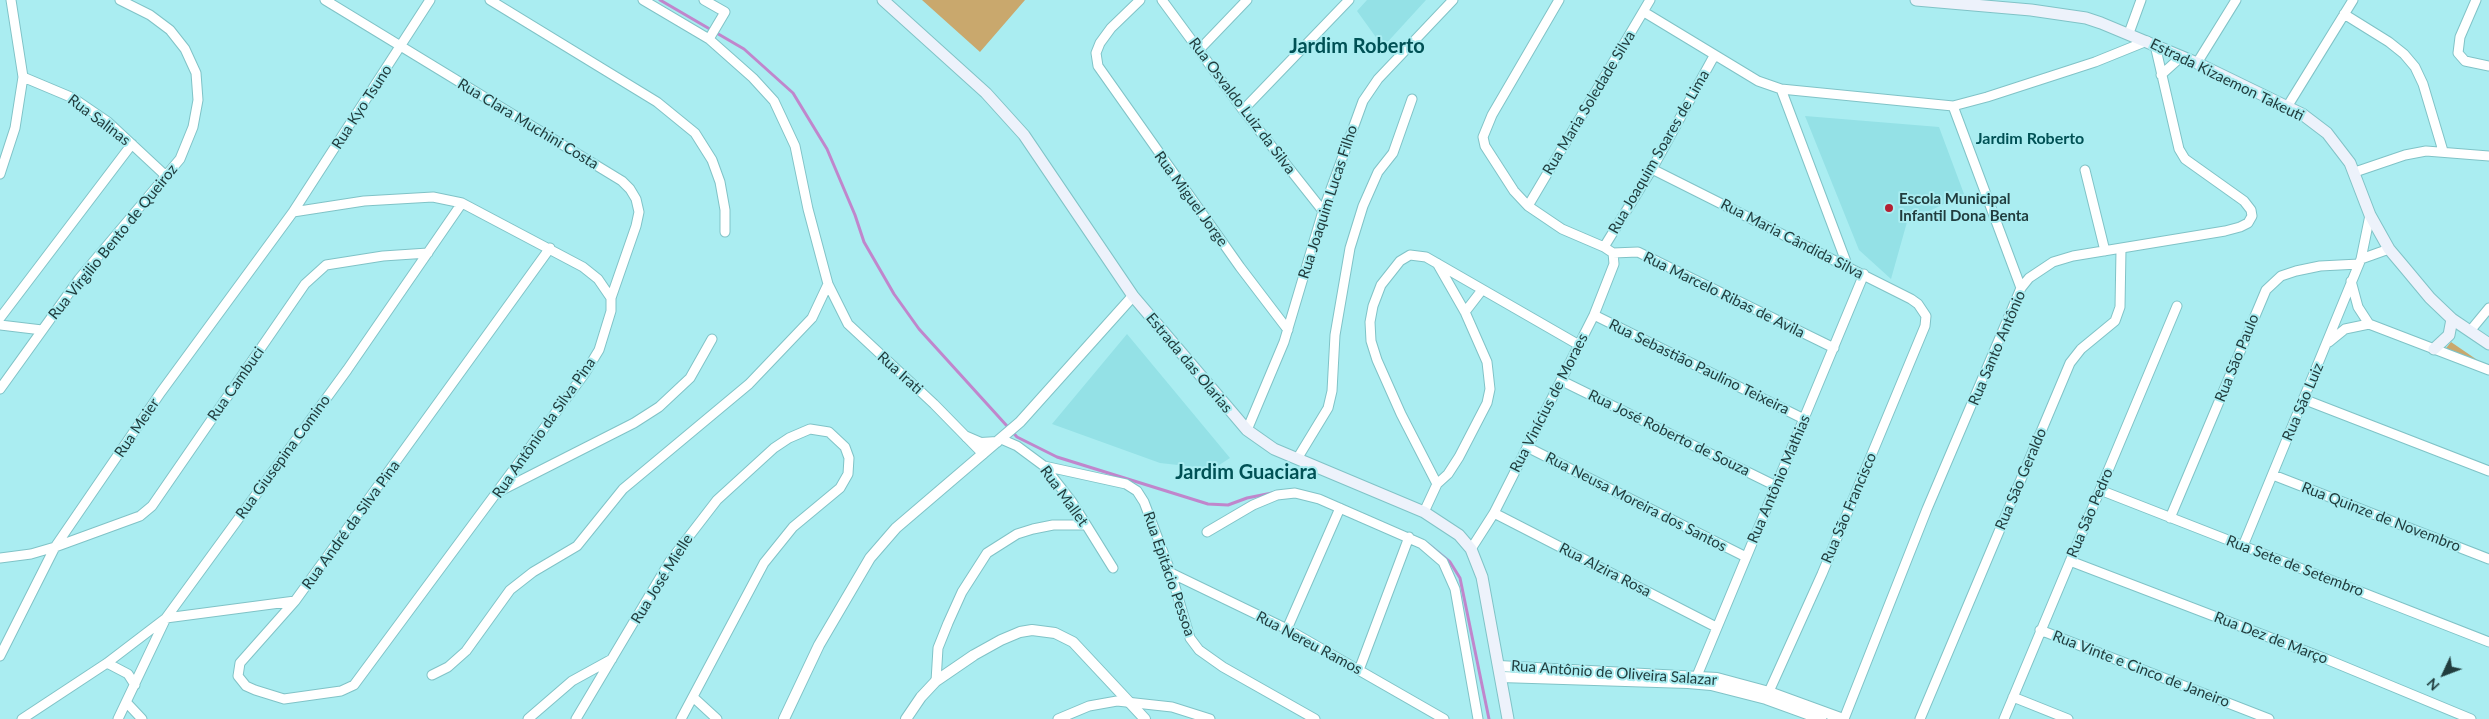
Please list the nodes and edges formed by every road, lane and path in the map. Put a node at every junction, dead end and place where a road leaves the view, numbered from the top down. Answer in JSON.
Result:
{"nodes":[{"id":1,"x":11,"y":0,"type":"edge"},
{"id":2,"x":120,"y":0,"type":"edge"},
{"id":3,"x":325,"y":0,"type":"edge"},
{"id":4,"x":430,"y":0,"type":"edge"},
{"id":5,"x":490,"y":0,"type":"edge"},
{"id":6,"x":643,"y":0,"type":"edge"},
{"id":7,"x":704,"y":0,"type":"edge"},
{"id":8,"x":883,"y":0,"type":"edge"},
{"id":9,"x":1140,"y":0,"type":"edge"},
{"id":10,"x":1162,"y":0,"type":"edge"},
{"id":11,"x":1247,"y":0,"type":"edge"},
{"id":12,"x":1349,"y":0,"type":"edge"},
{"id":13,"x":1452,"y":0,"type":"edge"},
{"id":14,"x":1559,"y":0,"type":"edge"},
{"id":15,"x":1650,"y":0,"type":"edge"},
{"id":16,"x":1916,"y":0,"type":"edge"},
{"id":17,"x":2141,"y":0,"type":"edge"},
{"id":18,"x":2236,"y":0,"type":"edge"},
{"id":19,"x":2353,"y":0,"type":"edge"},
{"id":20,"x":2476,"y":0,"type":"edge"},
{"id":21,"x":1644,"y":12,"type":"junction"},
{"id":22,"x":2344,"y":14,"type":"junction"},
{"id":23,"x":2129,"y":33,"type":"junction"},
{"id":24,"x":710,"y":37,"type":"junction"},
{"id":25,"x":2151,"y":43,"type":"junction"},
{"id":26,"x":401,"y":46,"type":"junction"},
{"id":27,"x":1199,"y":50,"type":"junction"},
{"id":28,"x":1714,"y":56,"type":"junction"},
{"id":29,"x":2182,"y":56,"type":"junction"},
{"id":30,"x":2198,"y":63,"type":"junction"},
{"id":31,"x":2489,"y":66,"type":"edge"},
{"id":32,"x":2161,"y":75,"type":"junction"},
{"id":33,"x":23,"y":77,"type":"junction"},
{"id":34,"x":1781,"y":89,"type":"junction"},
{"id":35,"x":1412,"y":99,"type":"dead end"},
{"id":36,"x":1953,"y":106,"type":"junction"},
{"id":37,"x":2287,"y":107,"type":"junction"},
{"id":38,"x":1243,"y":110,"type":"junction"},
{"id":39,"x":132,"y":144,"type":"junction"},
{"id":40,"x":2443,"y":151,"type":"junction"},
{"id":41,"x":2489,"y":156,"type":"edge"},
{"id":42,"x":1652,"y":169,"type":"junction"},
{"id":43,"x":2085,"y":170,"type":"dead end"},
{"id":44,"x":2354,"y":172,"type":"junction"},
{"id":45,"x":0,"y":174,"type":"edge"},
{"id":46,"x":166,"y":176,"type":"junction"},
{"id":47,"x":462,"y":203,"type":"junction"},
{"id":48,"x":1528,"y":206,"type":"junction"},
{"id":49,"x":1323,"y":211,"type":"junction"},
{"id":50,"x":293,"y":212,"type":"junction"},
{"id":51,"x":2370,"y":215,"type":"junction"},
{"id":52,"x":725,"y":232,"type":"dead end"},
{"id":53,"x":1604,"y":247,"type":"junction"},
{"id":54,"x":550,"y":248,"type":"junction"},
{"id":55,"x":2389,"y":249,"type":"junction"},
{"id":56,"x":2120,"y":250,"type":"junction"},
{"id":57,"x":2105,"y":251,"type":"junction"},
{"id":58,"x":428,"y":253,"type":"junction"},
{"id":59,"x":1612,"y":253,"type":"junction"},
{"id":60,"x":2360,"y":261,"type":"junction"},
{"id":61,"x":1436,"y":263,"type":"junction"},
{"id":62,"x":1848,"y":266,"type":"junction"},
{"id":63,"x":1864,"y":274,"type":"junction"},
{"id":64,"x":2351,"y":281,"type":"junction"},
{"id":65,"x":828,"y":284,"type":"junction"},
{"id":66,"x":2021,"y":288,"type":"junction"},
{"id":67,"x":1482,"y":290,"type":"junction"},
{"id":68,"x":1133,"y":296,"type":"junction"},
{"id":69,"x":611,"y":298,"type":"junction"},
{"id":70,"x":2177,"y":306,"type":"dead end"},
{"id":71,"x":2489,"y":308,"type":"edge"},
{"id":72,"x":1465,"y":312,"type":"junction"},
{"id":73,"x":1594,"y":315,"type":"junction"},
{"id":74,"x":1926,"y":316,"type":"joint"},
{"id":75,"x":0,"y":318,"type":"edge"},
{"id":76,"x":2452,"y":319,"type":"junction"},
{"id":77,"x":2368,"y":324,"type":"junction"},
{"id":78,"x":0,"y":325,"type":"edge"},
{"id":79,"x":42,"y":330,"type":"junction"},
{"id":80,"x":1288,"y":330,"type":"junction"},
{"id":81,"x":2470,"y":331,"type":"junction"},
{"id":82,"x":712,"y":339,"type":"dead end"},
{"id":83,"x":2328,"y":342,"type":"junction"},
{"id":84,"x":2489,"y":344,"type":"edge"},
{"id":85,"x":1578,"y":345,"type":"junction"},
{"id":86,"x":1834,"y":348,"type":"junction"},
{"id":87,"x":2434,"y":350,"type":"junction"},
{"id":88,"x":2489,"y":370,"type":"edge"},
{"id":89,"x":1562,"y":381,"type":"junction"},
{"id":90,"x":0,"y":389,"type":"edge"},
{"id":91,"x":2303,"y":399,"type":"junction"},
{"id":92,"x":1804,"y":419,"type":"junction"},
{"id":93,"x":1247,"y":430,"type":"junction"},
{"id":94,"x":967,"y":438,"type":"junction"},
{"id":95,"x":1001,"y":439,"type":"junction"},
{"id":96,"x":1527,"y":447,"type":"junction"},
{"id":97,"x":979,"y":450,"type":"junction"},
{"id":98,"x":1297,"y":459,"type":"junction"},
{"id":99,"x":1044,"y":466,"type":"junction"},
{"id":100,"x":2489,"y":471,"type":"edge"},
{"id":101,"x":2273,"y":475,"type":"junction"},
{"id":102,"x":1436,"y":484,"type":"junction"},
{"id":103,"x":1776,"y":486,"type":"junction"},
{"id":104,"x":2100,"y":490,"type":"junction"},
{"id":105,"x":499,"y":491,"type":"junction"},
{"id":106,"x":1340,"y":508,"type":"junction"},
{"id":107,"x":1424,"y":512,"type":"junction"},
{"id":108,"x":1494,"y":512,"type":"junction"},
{"id":109,"x":2170,"y":518,"type":"junction"},
{"id":110,"x":1086,"y":525,"type":"junction"},
{"id":111,"x":1207,"y":532,"type":"dead end"},
{"id":112,"x":1409,"y":537,"type":"junction"},
{"id":113,"x":2243,"y":546,"type":"junction"},
{"id":114,"x":56,"y":547,"type":"junction"},
{"id":115,"x":1471,"y":549,"type":"junction"},
{"id":116,"x":1746,"y":557,"type":"junction"},
{"id":117,"x":0,"y":558,"type":"edge"},
{"id":118,"x":2489,"y":559,"type":"edge"},
{"id":119,"x":2070,"y":561,"type":"junction"},
{"id":120,"x":1113,"y":568,"type":"dead end"},
{"id":121,"x":1171,"y":573,"type":"junction"},
{"id":122,"x":295,"y":601,"type":"junction"},
{"id":123,"x":166,"y":618,"type":"junction"},
{"id":124,"x":1716,"y":627,"type":"junction"},
{"id":125,"x":1287,"y":629,"type":"junction"},
{"id":126,"x":2040,"y":630,"type":"junction"},
{"id":127,"x":2489,"y":642,"type":"edge"},
{"id":128,"x":0,"y":656,"type":"edge"},
{"id":129,"x":612,"y":659,"type":"junction"},
{"id":130,"x":107,"y":663,"type":"junction"},
{"id":131,"x":1359,"y":670,"type":"junction"},
{"id":132,"x":1500,"y":671,"type":"junction"},
{"id":133,"x":432,"y":675,"type":"dead end"},
{"id":134,"x":936,"y":680,"type":"junction"},
{"id":135,"x":1696,"y":680,"type":"junction"},
{"id":136,"x":135,"y":684,"type":"junction"},
{"id":137,"x":1768,"y":695,"type":"junction"},
{"id":138,"x":693,"y":697,"type":"junction"},
{"id":139,"x":2013,"y":697,"type":"junction"},
{"id":140,"x":127,"y":703,"type":"junction"},
{"id":141,"x":1131,"y":703,"type":"junction"},
{"id":142,"x":22,"y":719,"type":"edge"},
{"id":143,"x":118,"y":719,"type":"edge"},
{"id":144,"x":142,"y":719,"type":"edge"},
{"id":145,"x":528,"y":719,"type":"edge"},
{"id":146,"x":576,"y":719,"type":"edge"},
{"id":147,"x":681,"y":719,"type":"edge"},
{"id":148,"x":717,"y":719,"type":"edge"},
{"id":149,"x":784,"y":719,"type":"edge"},
{"id":150,"x":906,"y":719,"type":"edge"},
{"id":151,"x":1058,"y":719,"type":"edge"},
{"id":152,"x":1144,"y":719,"type":"edge"},
{"id":153,"x":1210,"y":719,"type":"edge"},
{"id":154,"x":1316,"y":719,"type":"edge"},
{"id":155,"x":1444,"y":719,"type":"edge"},
{"id":156,"x":1478,"y":719,"type":"edge"},
{"id":157,"x":1508,"y":719,"type":"edge"},
{"id":158,"x":1820,"y":719,"type":"edge"},
{"id":159,"x":1843,"y":719,"type":"edge"},
{"id":160,"x":1920,"y":719,"type":"edge"},
{"id":161,"x":2004,"y":719,"type":"edge"},
{"id":162,"x":2068,"y":719,"type":"edge"},
{"id":163,"x":2269,"y":719,"type":"edge"},
{"id":164,"x":2471,"y":719,"type":"edge"}],
"edges":[{"from":1,"to":33,"type":"street"},
{"from":2,"to":46,"type":"street","name":"Rua Virgilio Bento de Queiroz"},
{"from":3,"to":26,"type":"street","name":"Rua Clara Muchini Costa"},
{"from":4,"to":26,"type":"street","name":"Rua Kyo Tsuno"},
{"from":5,"to":52,"type":"street"},
{"from":6,"to":24,"type":"street","name":"Rua Irati"},
{"from":7,"to":24,"type":"street"},
{"from":8,"to":68,"type":"main road","name":"Estrada das Olarias"},
{"from":9,"to":80,"type":"street","name":"Rua Miguel Jorge"},
{"from":10,"to":27,"type":"street","name":"Rua Osvaldo Luiz da Silva"},
{"from":11,"to":27,"type":"street"},
{"from":12,"to":38,"type":"street"},
{"from":13,"to":49,"type":"street","name":"Rua Joaquim Lucas Filho"},
{"from":14,"to":48,"type":"street"},
{"from":15,"to":21,"type":"street","name":"Rua Maria Soledade Silva"},
{"from":16,"to":23,"type":"main road","name":"Estrada Kizaemon Takeuti"},
{"from":17,"to":23,"type":"street"},
{"from":18,"to":30,"type":"street"},
{"from":19,"to":22,"type":"street"},
{"from":20,"to":31,"type":"street"},
{"from":21,"to":28,"type":"street"},
{"from":21,"to":48,"type":"street","name":"Rua Maria Soledade Silva"},
{"from":22,"to":37,"type":"street"},
{"from":22,"to":40,"type":"street"},
{"from":23,"to":25,"type":"main road","name":"Estrada Kizaemon Takeuti"},
{"from":24,"to":65,"type":"street","name":"Rua Irati"},
{"from":25,"to":29,"type":"main road","name":"Estrada Kizaemon Takeuti"},
{"from":25,"to":32,"type":"street","name":"Rua Santo Antônio"},
{"from":25,"to":36,"type":"street"},
{"from":26,"to":50,"type":"street","name":"Rua Kyo Tsuno"},
{"from":26,"to":69,"type":"street","name":"Rua Clara Muchini Costa"},
{"from":27,"to":38,"type":"street","name":"Rua Osvaldo Luiz da Silva"},
{"from":28,"to":34,"type":"street"},
{"from":28,"to":42,"type":"street","name":"Rua Joaquim Soares de Lima"},
{"from":29,"to":30,"type":"main road","name":"Estrada Kizaemon Takeuti"},
{"from":29,"to":32,"type":"street"},
{"from":30,"to":37,"type":"main road","name":"Estrada Kizaemon Takeuti"},
{"from":32,"to":56,"type":"street","name":"Rua Santo Antônio"},
{"from":33,"to":39,"type":"street","name":"Rua Salinas"},
{"from":33,"to":45,"type":"street"},
{"from":34,"to":36,"type":"street"},
{"from":34,"to":62,"type":"street"},
{"from":35,"to":98,"type":"street"},
{"from":36,"to":66,"type":"street"},
{"from":37,"to":44,"type":"main road","name":"Estrada Kizaemon Takeuti"},
{"from":38,"to":49,"type":"street","name":"Rua Osvaldo Luiz da Silva"},
{"from":39,"to":46,"type":"street","name":"Rua Salinas"},
{"from":39,"to":75,"type":"street"},
{"from":40,"to":41,"type":"street"},
{"from":40,"to":44,"type":"street"},
{"from":42,"to":53,"type":"street","name":"Rua Joaquim Soares de Lima"},
{"from":42,"to":62,"type":"street","name":"Rua Maria Cândida Silva"},
{"from":43,"to":57,"type":"street"},
{"from":44,"to":51,"type":"main road","name":"Estrada Kizaemon Takeuti"},
{"from":46,"to":79,"type":"street","name":"Rua Virgilio Bento de Queiroz"},
{"from":47,"to":50,"type":"street"},
{"from":47,"to":54,"type":"street"},
{"from":47,"to":58,"type":"street","name":"Rua Giusepina Comino"},
{"from":48,"to":53,"type":"street"},
{"from":49,"to":80,"type":"street","name":"Rua Joaquim Lucas Filho"},
{"from":50,"to":114,"type":"street","name":"Rua Meier"},
{"from":51,"to":55,"type":"main road","name":"Estrada Kizaemon Takeuti"},
{"from":51,"to":60,"type":"street","name":"Rua São Luiz"},
{"from":53,"to":59,"type":"street"},
{"from":54,"to":69,"type":"street"},
{"from":54,"to":122,"type":"street","name":"Rua André da Silva Pina"},
{"from":55,"to":60,"type":"street"},
{"from":55,"to":76,"type":"main road","name":"Estrada Kizaemon Takeuti"},
{"from":56,"to":57,"type":"street","name":"Rua Santo Antônio"},
{"from":56,"to":160,"type":"street","name":"Rua São Geraldo"},
{"from":57,"to":66,"type":"street","name":"Rua Santo Antônio"},
{"from":58,"to":114,"type":"street","name":"Rua Cambuci"},
{"from":58,"to":123,"type":"street","name":"Rua Giusepina Comino"},
{"from":59,"to":73,"type":"street","name":"Rua Vinícius de Moraes"},
{"from":59,"to":86,"type":"street","name":"Rua Marcelo Ribas de Avila"},
{"from":60,"to":64,"type":"street","name":"Rua São Luiz"},
{"from":60,"to":109,"type":"street","name":"Rua São Paulo"},
{"from":61,"to":67,"type":"street"},
{"from":61,"to":72,"type":"street"},
{"from":61,"to":102,"type":"street"},
{"from":62,"to":63,"type":"street","name":"Rua Maria Cândida Silva"},
{"from":63,"to":74,"type":"street","name":"Rua Maria Cândida Silva"},
{"from":63,"to":86,"type":"street","name":"Rua Antônio Mathias"},
{"from":64,"to":77,"type":"street"},
{"from":64,"to":83,"type":"street","name":"Rua São Luiz"},
{"from":65,"to":94,"type":"street","name":"Rua Irati"},
{"from":65,"to":133,"type":"street"},
{"from":66,"to":159,"type":"street","name":"Rua Santo Antônio"},
{"from":67,"to":72,"type":"street"},
{"from":67,"to":85,"type":"street"},
{"from":68,"to":93,"type":"main road","name":"Estrada das Olarias"},
{"from":68,"to":95,"type":"street"},
{"from":69,"to":105,"type":"street","name":"Rua Antônio da Silva Pina"},
{"from":70,"to":104,"type":"street","name":"Rua São Pedro"},
{"from":71,"to":81,"type":"street"},
{"from":72,"to":102,"type":"street"},
{"from":73,"to":85,"type":"street","name":"Rua Vinícius de Moraes"},
{"from":73,"to":92,"type":"street","name":"Rua Sebastião Paulino Teixeira"},
{"from":74,"to":137,"type":"street","name":"Rua São Francisco"},
{"from":76,"to":81,"type":"main road","name":"Estrada Kizaemon Takeuti"},
{"from":76,"to":87,"type":"main road"},
{"from":77,"to":83,"type":"street"},
{"from":77,"to":87,"type":"street"},
{"from":78,"to":79,"type":"street"},
{"from":79,"to":90,"type":"street","name":"Rua Virgilio Bento de Queiroz"},
{"from":80,"to":93,"type":"street","name":"Rua Joaquim Lucas Filho"},
{"from":81,"to":84,"type":"main road","name":"Estrada Kizaemon Takeuti"},
{"from":82,"to":105,"type":"street"},
{"from":83,"to":91,"type":"street","name":"Rua São Luiz"},
{"from":85,"to":89,"type":"street","name":"Rua Vinícius de Moraes"},
{"from":86,"to":92,"type":"street","name":"Rua Antônio Mathias"},
{"from":87,"to":88,"type":"street"},
{"from":89,"to":96,"type":"street","name":"Rua Vinícius de Moraes"},
{"from":89,"to":103,"type":"street","name":"Rua José Roberto de Souza"},
{"from":91,"to":100,"type":"street"},
{"from":91,"to":101,"type":"street","name":"Rua São Luiz"},
{"from":92,"to":103,"type":"street","name":"Rua Antônio Mathias"},
{"from":93,"to":98,"type":"main road","name":"Estrada das Olarias"},
{"from":94,"to":95,"type":"street"},
{"from":94,"to":97,"type":"street","name":"Rua Irati"},
{"from":95,"to":97,"type":"street"},
{"from":95,"to":99,"type":"street","name":"Rua Mallet"},
{"from":96,"to":108,"type":"street","name":"Rua Vinícius de Moraes"},
{"from":96,"to":116,"type":"street","name":"Rua Neusa Moreira dos Santos"},
{"from":97,"to":149,"type":"street"},
{"from":98,"to":107,"type":"main road","name":"Estrada das Olarias"},
{"from":99,"to":110,"type":"street","name":"Rua Mallet"},
{"from":99,"to":121,"type":"street","name":"Rua Epitácio Pessoa"},
{"from":101,"to":113,"type":"street","name":"Rua São Luiz"},
{"from":101,"to":118,"type":"street","name":"Rua Quinze de Novembro"},
{"from":102,"to":107,"type":"street"},
{"from":103,"to":116,"type":"street","name":"Rua Antônio Mathias"},
{"from":104,"to":109,"type":"street","name":"Rua Sete de Setembro"},
{"from":104,"to":119,"type":"street","name":"Rua São Pedro"},
{"from":105,"to":122,"type":"street","name":"Rua Antônio da Silva Pina"},
{"from":106,"to":111,"type":"street"},
{"from":106,"to":112,"type":"street"},
{"from":106,"to":125,"type":"street"},
{"from":107,"to":115,"type":"main road","name":"Estrada das Olarias"},
{"from":108,"to":115,"type":"street","name":"Rua Vinícius de Moraes"},
{"from":108,"to":124,"type":"street","name":"Rua Alzira Rosa"},
{"from":109,"to":113,"type":"street","name":"Rua Sete de Setembro"},
{"from":110,"to":120,"type":"street","name":"Rua Mallet"},
{"from":110,"to":134,"type":"street"},
{"from":112,"to":131,"type":"street"},
{"from":112,"to":156,"type":"street"},
{"from":113,"to":127,"type":"street","name":"Rua Sete de Setembro"},
{"from":114,"to":117,"type":"street","name":"Rua Cambuci"},
{"from":114,"to":128,"type":"street","name":"Rua Meier"},
{"from":115,"to":132,"type":"main road","name":"Estrada das Olarias"},
{"from":116,"to":124,"type":"street","name":"Rua Antônio Mathias"},
{"from":119,"to":126,"type":"street","name":"Rua São Pedro"},
{"from":119,"to":164,"type":"street","name":"Rua Dez de Março"},
{"from":121,"to":125,"type":"street","name":"Rua Nereu Ramos"},
{"from":121,"to":154,"type":"street","name":"Rua Epitácio Pessoa"},
{"from":122,"to":123,"type":"street","name":"Rua André da Silva Pina"},
{"from":123,"to":130,"type":"street","name":"Rua André da Silva Pina"},
{"from":123,"to":136,"type":"street","name":"Rua Giusepina Comino"},
{"from":124,"to":135,"type":"street","name":"Rua Antônio Mathias"},
{"from":125,"to":131,"type":"street","name":"Rua Nereu Ramos"},
{"from":126,"to":139,"type":"street","name":"Rua São Pedro"},
{"from":126,"to":163,"type":"street","name":"Rua Vinte e Cinco de Janeiro"},
{"from":129,"to":138,"type":"street","name":"Rua José Mielle"},
{"from":129,"to":145,"type":"street"},
{"from":129,"to":146,"type":"street","name":"Rua José Mielle"},
{"from":130,"to":136,"type":"street"},
{"from":130,"to":142,"type":"street","name":"Rua André da Silva Pina"},
{"from":131,"to":155,"type":"street","name":"Rua Nereu Ramos"},
{"from":132,"to":135,"type":"street","name":"Rua Antônio de Oliveira Salazar"},
{"from":132,"to":157,"type":"main road","name":"Estrada das Olarias"},
{"from":134,"to":141,"type":"street"},
{"from":134,"to":150,"type":"street"},
{"from":135,"to":137,"type":"street","name":"Rua Antônio de Oliveira Salazar"},
{"from":136,"to":140,"type":"street","name":"Rua Giusepina Comino"},
{"from":137,"to":158,"type":"street","name":"Rua Antônio de Oliveira Salazar"},
{"from":137,"to":159,"type":"street","name":"Rua Antônio de Oliveira Salazar"},
{"from":138,"to":147,"type":"street","name":"Rua José Mielle"},
{"from":138,"to":148,"type":"street"},
{"from":139,"to":161,"type":"street","name":"Rua São Pedro"},
{"from":139,"to":162,"type":"street"},
{"from":140,"to":143,"type":"street","name":"Rua Giusepina Comino"},
{"from":140,"to":144,"type":"street"},
{"from":141,"to":151,"type":"street"},
{"from":141,"to":152,"type":"street"},
{"from":141,"to":153,"type":"street"}]}
